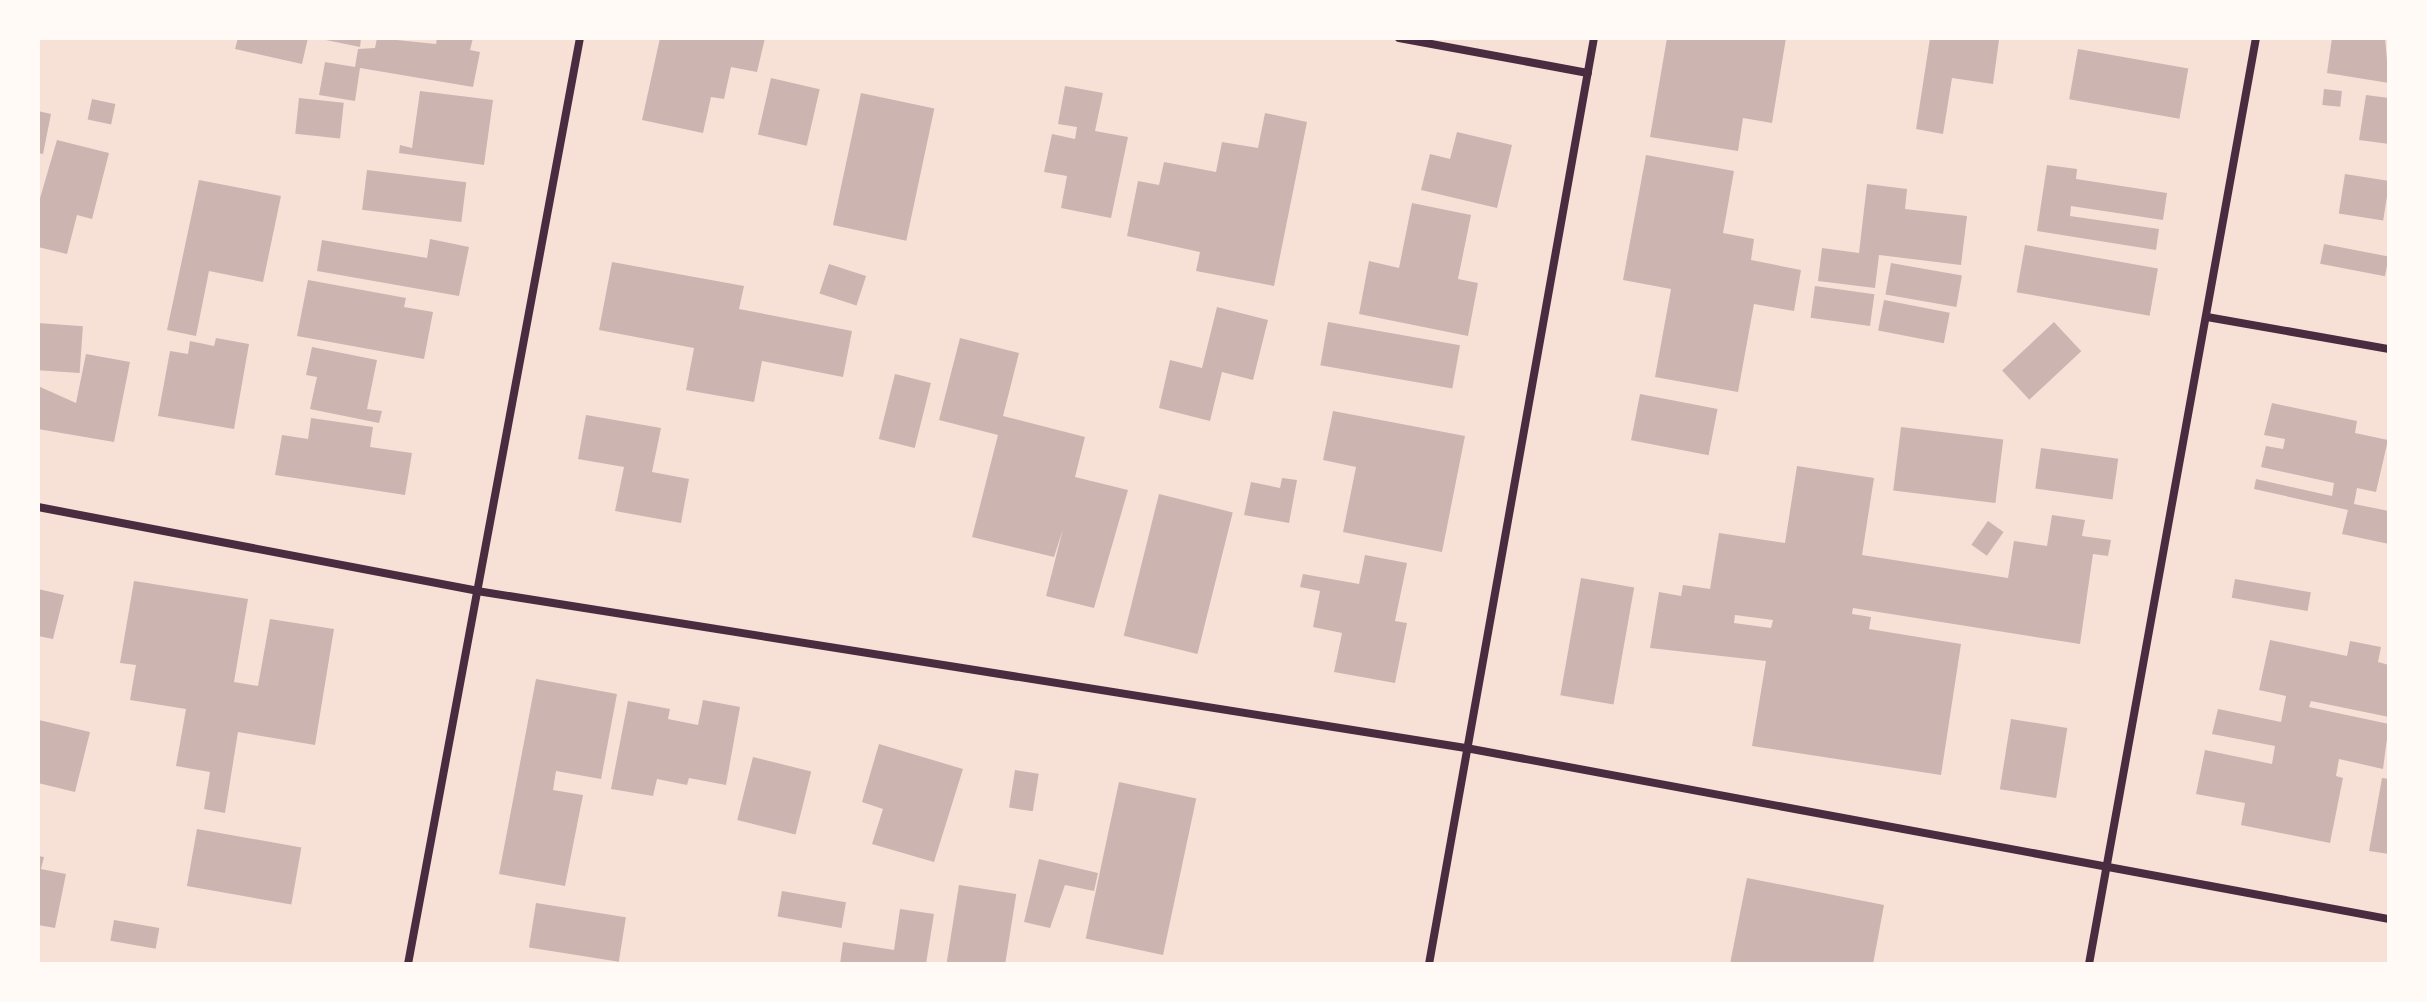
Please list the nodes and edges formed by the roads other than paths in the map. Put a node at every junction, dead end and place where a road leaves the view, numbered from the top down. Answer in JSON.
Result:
{"nodes":[{"id":1,"x":580,"y":38,"type":"edge"},
{"id":2,"x":1399,"y":38,"type":"edge"},
{"id":3,"x":1594,"y":38,"type":"edge"},
{"id":4,"x":2256,"y":38,"type":"edge"},
{"id":5,"x":1588,"y":73,"type":"junction"},
{"id":6,"x":2207,"y":317,"type":"junction"},
{"id":7,"x":2389,"y":349,"type":"edge"},
{"id":8,"x":38,"y":507,"type":"edge"},
{"id":9,"x":477,"y":591,"type":"junction"},
{"id":10,"x":1466,"y":748,"type":"junction"},
{"id":11,"x":2106,"y":870,"type":"junction"},
{"id":12,"x":2389,"y":919,"type":"edge"},
{"id":13,"x":408,"y":964,"type":"edge"},
{"id":14,"x":1429,"y":964,"type":"edge"},
{"id":15,"x":2089,"y":964,"type":"edge"}],
"edges":[{"from":1,"to":9,"type":"street"},
{"from":2,"to":5,"type":"street"},
{"from":3,"to":5,"type":"street"},
{"from":4,"to":6,"type":"street"},
{"from":5,"to":10,"type":"street"},
{"from":6,"to":7,"type":"street"},
{"from":6,"to":11,"type":"street"},
{"from":8,"to":9,"type":"street"},
{"from":9,"to":10,"type":"street"},
{"from":9,"to":13,"type":"street"},
{"from":10,"to":11,"type":"street"},
{"from":10,"to":14,"type":"street"},
{"from":11,"to":12,"type":"street"},
{"from":11,"to":15,"type":"street"}]}
